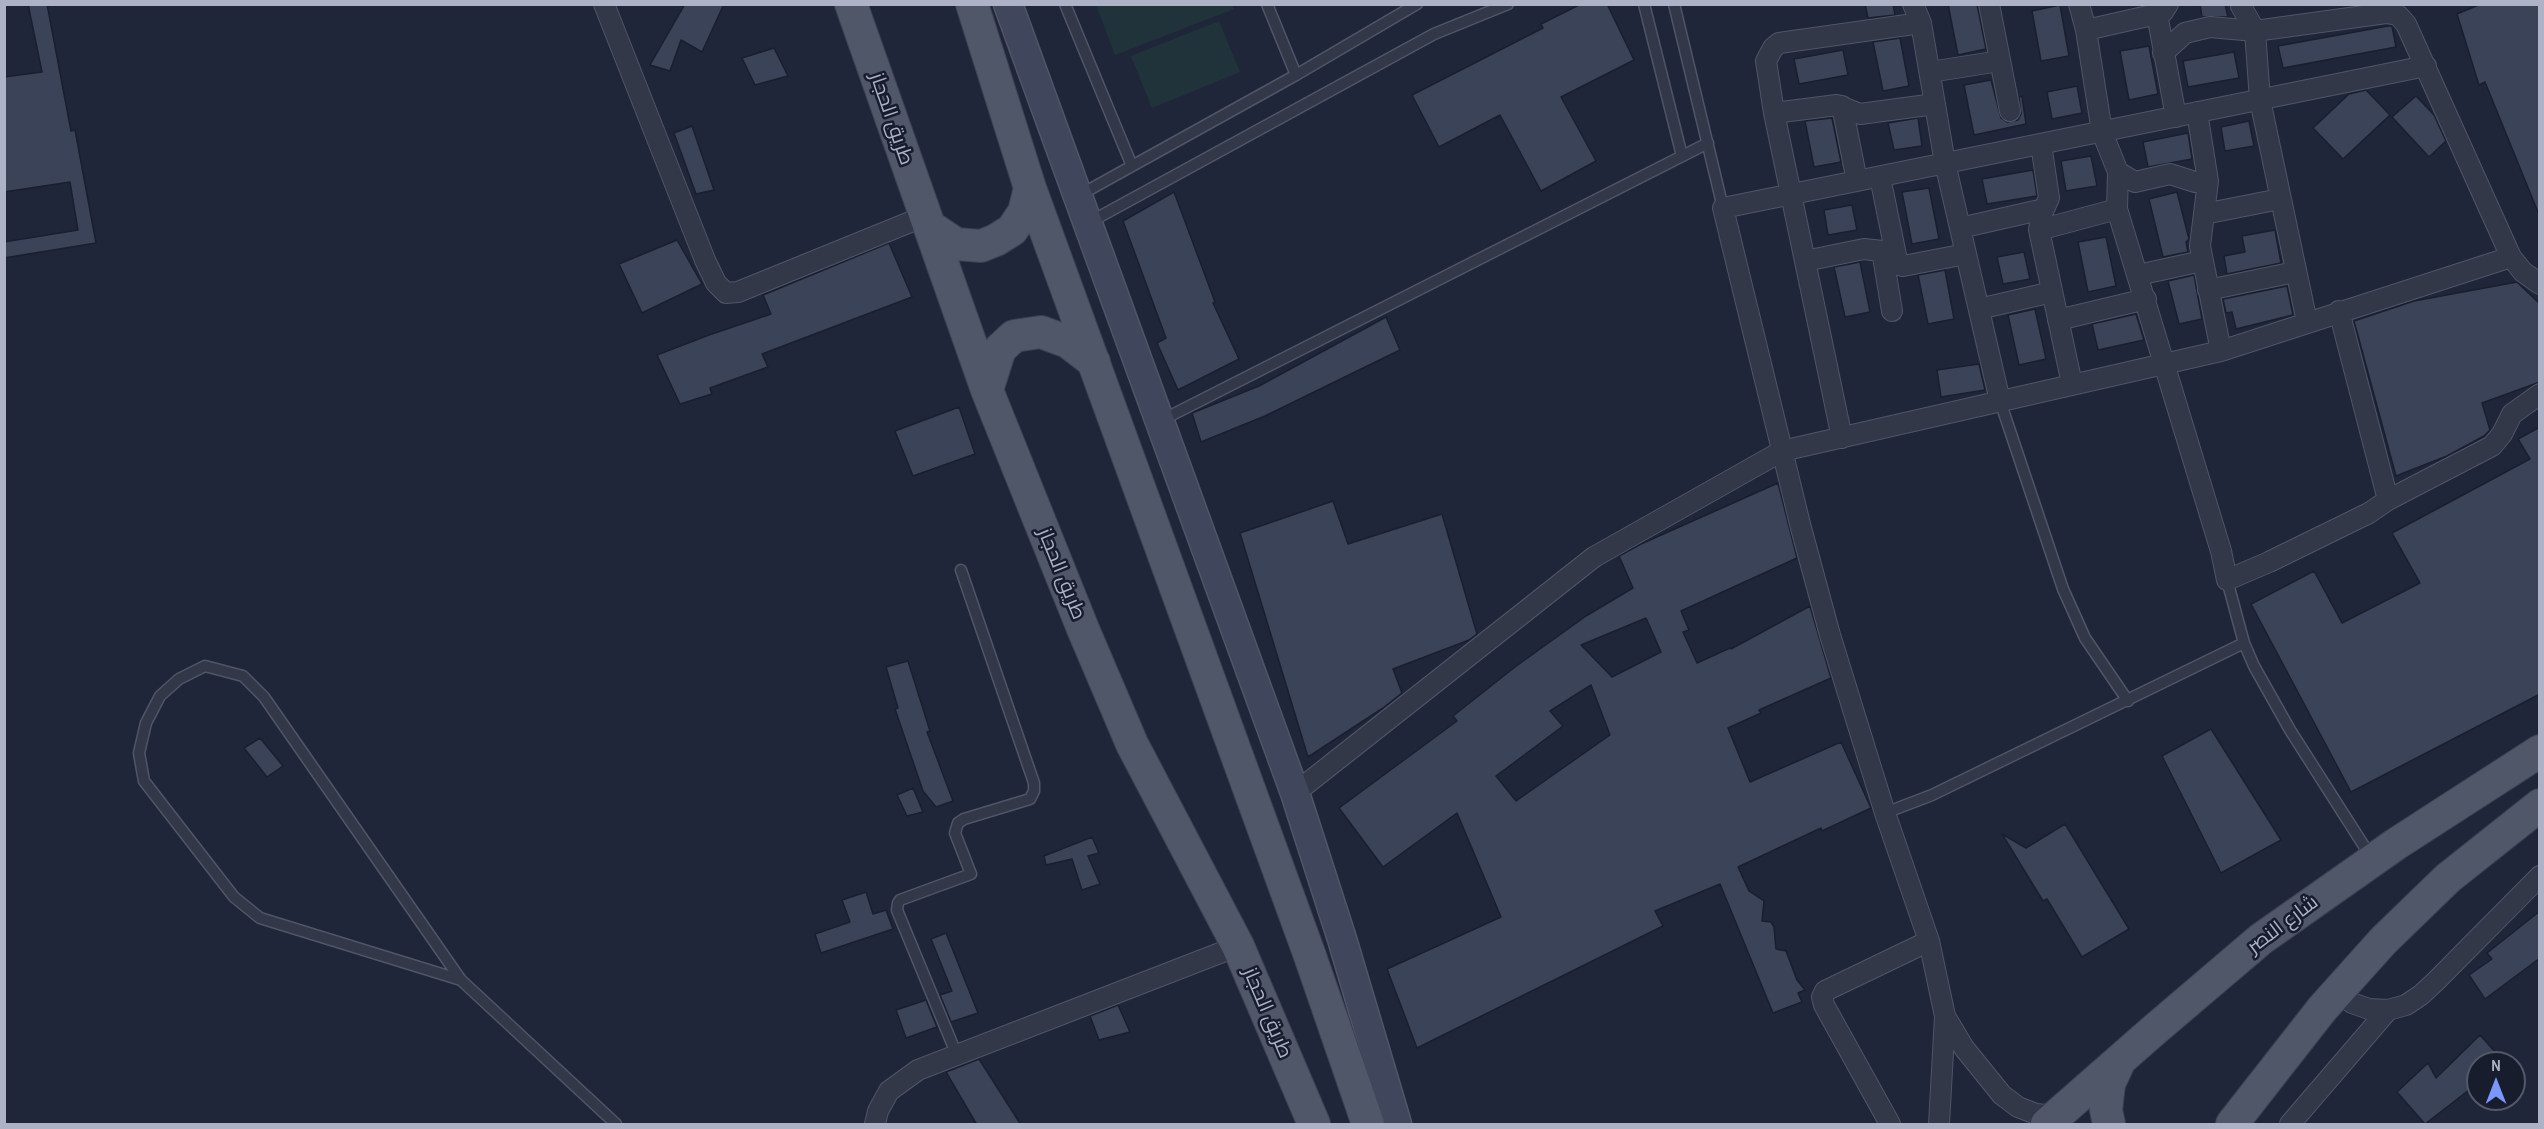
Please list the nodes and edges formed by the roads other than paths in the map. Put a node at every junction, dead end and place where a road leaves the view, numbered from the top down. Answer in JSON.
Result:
{"nodes":[{"id":1,"x":604,"y":4,"type":"edge"},
{"id":2,"x":851,"y":4,"type":"edge"},
{"id":3,"x":972,"y":4,"type":"edge"},
{"id":4,"x":1008,"y":4,"type":"edge"},
{"id":5,"x":1065,"y":4,"type":"edge"},
{"id":6,"x":1267,"y":4,"type":"edge"},
{"id":7,"x":1417,"y":4,"type":"edge"},
{"id":8,"x":1508,"y":4,"type":"edge"},
{"id":9,"x":1644,"y":4,"type":"edge"},
{"id":10,"x":1674,"y":4,"type":"edge"},
{"id":11,"x":1913,"y":4,"type":"edge"},
{"id":12,"x":1989,"y":4,"type":"edge"},
{"id":13,"x":2079,"y":4,"type":"edge"},
{"id":14,"x":2241,"y":6,"type":"dead end"},
{"id":15,"x":2163,"y":9,"type":"edge"},
{"id":16,"x":1921,"y":23,"type":"junction"},
{"id":17,"x":2086,"y":30,"type":"junction"},
{"id":18,"x":2255,"y":31,"type":"junction"},
{"id":19,"x":2163,"y":53,"type":"junction"},
{"id":20,"x":2001,"y":61,"type":"junction"},
{"id":21,"x":2426,"y":66,"type":"junction"},
{"id":22,"x":1930,"y":72,"type":"junction"},
{"id":23,"x":1296,"y":75,"type":"junction"},
{"id":24,"x":2260,"y":100,"type":"junction"},
{"id":25,"x":1935,"y":104,"type":"junction"},
{"id":26,"x":1842,"y":106,"type":"junction"},
{"id":27,"x":2010,"y":111,"type":"dead end"},
{"id":28,"x":2198,"y":112,"type":"junction"},
{"id":29,"x":1774,"y":113,"type":"junction"},
{"id":30,"x":2176,"y":117,"type":"junction"},
{"id":31,"x":2102,"y":132,"type":"junction"},
{"id":32,"x":1708,"y":143,"type":"junction"},
{"id":33,"x":2041,"y":144,"type":"junction"},
{"id":34,"x":1682,"y":156,"type":"junction"},
{"id":35,"x":1945,"y":164,"type":"junction"},
{"id":36,"x":1132,"y":166,"type":"junction"},
{"id":37,"x":2118,"y":172,"type":"junction"},
{"id":38,"x":1880,"y":177,"type":"junction"},
{"id":39,"x":1857,"y":181,"type":"junction"},
{"id":40,"x":2208,"y":181,"type":"junction"},
{"id":41,"x":1030,"y":188,"type":"junction"},
{"id":42,"x":1791,"y":195,"type":"junction"},
{"id":43,"x":1078,"y":196,"type":"junction"},
{"id":44,"x":2280,"y":199,"type":"junction"},
{"id":45,"x":1723,"y":208,"type":"junction"},
{"id":46,"x":2044,"y":209,"type":"junction"},
{"id":47,"x":2117,"y":209,"type":"junction"},
{"id":48,"x":2205,"y":214,"type":"junction"},
{"id":49,"x":927,"y":221,"type":"junction"},
{"id":50,"x":1088,"y":223,"type":"junction"},
{"id":51,"x":1960,"y":228,"type":"junction"},
{"id":52,"x":2039,"y":230,"type":"junction"},
{"id":53,"x":1882,"y":251,"type":"junction"},
{"id":54,"x":1966,"y":254,"type":"junction"},
{"id":55,"x":2511,"y":257,"type":"junction"},
{"id":56,"x":1805,"y":261,"type":"junction"},
{"id":57,"x":2202,"y":261,"type":"junction"},
{"id":58,"x":1899,"y":265,"type":"junction"},
{"id":59,"x":2295,"y":272,"type":"junction"},
{"id":60,"x":2138,"y":275,"type":"junction"},
{"id":61,"x":2540,"y":284,"type":"edge"},
{"id":62,"x":2208,"y":290,"type":"junction"},
{"id":63,"x":2052,"y":292,"type":"junction"},
{"id":64,"x":2146,"y":299,"type":"junction"},
{"id":65,"x":1979,"y":309,"type":"junction"},
{"id":66,"x":1892,"y":311,"type":"dead end"},
{"id":67,"x":2338,"y":311,"type":"junction"},
{"id":68,"x":2058,"y":320,"type":"junction"},
{"id":69,"x":2307,"y":322,"type":"junction"},
{"id":70,"x":2220,"y":351,"type":"junction"},
{"id":71,"x":1094,"y":362,"type":"junction"},
{"id":72,"x":2166,"y":363,"type":"junction"},
{"id":73,"x":2072,"y":384,"type":"junction"},
{"id":74,"x":987,"y":390,"type":"junction"},
{"id":75,"x":2540,"y":394,"type":"edge"},
{"id":76,"x":2001,"y":401,"type":"junction"},
{"id":77,"x":1160,"y":422,"type":"junction"},
{"id":78,"x":1842,"y":438,"type":"junction"},
{"id":79,"x":1782,"y":451,"type":"junction"},
{"id":80,"x":2388,"y":500,"type":"junction"},
{"id":81,"x":961,"y":570,"type":"dead end"},
{"id":82,"x":2227,"y":580,"type":"junction"},
{"id":83,"x":2244,"y":643,"type":"junction"},
{"id":84,"x":2128,"y":701,"type":"junction"},
{"id":85,"x":2540,"y":751,"type":"edge"},
{"id":86,"x":1295,"y":793,"type":"junction"},
{"id":87,"x":2540,"y":805,"type":"edge"},
{"id":88,"x":1885,"y":813,"type":"junction"},
{"id":89,"x":2373,"y":860,"type":"junction"},
{"id":90,"x":2540,"y":876,"type":"edge"},
{"id":91,"x":1929,"y":941,"type":"junction"},
{"id":92,"x":1238,"y":946,"type":"junction"},
{"id":93,"x":462,"y":980,"type":"junction"},
{"id":94,"x":2337,"y":992,"type":"junction"},
{"id":95,"x":2388,"y":1010,"type":"junction"},
{"id":96,"x":1945,"y":1016,"type":"junction"},
{"id":97,"x":956,"y":1053,"type":"junction"},
{"id":98,"x":2121,"y":1059,"type":"junction"},
{"id":99,"x":2051,"y":1120,"type":"edge"},
{"id":100,"x":616,"y":1125,"type":"edge"},
{"id":101,"x":875,"y":1125,"type":"edge"},
{"id":102,"x":1314,"y":1125,"type":"edge"},
{"id":103,"x":1368,"y":1125,"type":"edge"},
{"id":104,"x":1397,"y":1125,"type":"edge"},
{"id":105,"x":1890,"y":1125,"type":"edge"},
{"id":106,"x":1939,"y":1125,"type":"edge"},
{"id":107,"x":2109,"y":1125,"type":"edge"},
{"id":108,"x":2232,"y":1125,"type":"edge"},
{"id":109,"x":2290,"y":1125,"type":"edge"}],
"edges":[{"from":1,"to":49,"type":"street"},
{"from":2,"to":49,"type":"main road","name":"طريق الحجاز"},
{"from":3,"to":41,"type":"main road"},
{"from":4,"to":43,"type":"main road"},
{"from":5,"to":36,"type":"lane"},
{"from":6,"to":23,"type":"lane"},
{"from":7,"to":23,"type":"lane"},
{"from":8,"to":50,"type":"lane"},
{"from":9,"to":34,"type":"lane"},
{"from":10,"to":32,"type":"lane"},
{"from":11,"to":16,"type":"street"},
{"from":12,"to":20,"type":"street"},
{"from":13,"to":17,"type":"street"},
{"from":14,"to":18,"type":"street"},
{"from":15,"to":17,"type":"street"},
{"from":15,"to":19,"type":"street"},
{"from":16,"to":22,"type":"street"},
{"from":16,"to":29,"type":"street"},
{"from":17,"to":31,"type":"street"},
{"from":18,"to":19,"type":"street"},
{"from":18,"to":21,"type":"street"},
{"from":18,"to":24,"type":"street"},
{"from":19,"to":30,"type":"street"},
{"from":20,"to":22,"type":"street"},
{"from":20,"to":27,"type":"street"},
{"from":21,"to":24,"type":"street"},
{"from":21,"to":55,"type":"street"},
{"from":22,"to":25,"type":"street"},
{"from":23,"to":36,"type":"lane"},
{"from":24,"to":28,"type":"street"},
{"from":24,"to":44,"type":"street"},
{"from":25,"to":26,"type":"street"},
{"from":25,"to":35,"type":"street"},
{"from":26,"to":29,"type":"street"},
{"from":26,"to":39,"type":"street"},
{"from":28,"to":30,"type":"street"},
{"from":28,"to":40,"type":"street"},
{"from":29,"to":42,"type":"street"},
{"from":30,"to":31,"type":"street"},
{"from":31,"to":33,"type":"street"},
{"from":31,"to":37,"type":"street"},
{"from":32,"to":34,"type":"lane"},
{"from":32,"to":45,"type":"lane"},
{"from":33,"to":35,"type":"street"},
{"from":33,"to":46,"type":"street"},
{"from":34,"to":77,"type":"lane"},
{"from":35,"to":38,"type":"street"},
{"from":35,"to":51,"type":"street"},
{"from":36,"to":43,"type":"lane"},
{"from":37,"to":40,"type":"street"},
{"from":37,"to":47,"type":"street"},
{"from":38,"to":39,"type":"street"},
{"from":38,"to":58,"type":"street"},
{"from":39,"to":42,"type":"street"},
{"from":40,"to":48,"type":"street"},
{"from":41,"to":49,"type":"main road"},
{"from":41,"to":71,"type":"main road"},
{"from":42,"to":45,"type":"street"},
{"from":42,"to":56,"type":"street"},
{"from":43,"to":50,"type":"main road"},
{"from":44,"to":48,"type":"street"},
{"from":44,"to":59,"type":"street"},
{"from":45,"to":79,"type":"street"},
{"from":46,"to":51,"type":"street"},
{"from":46,"to":52,"type":"street"},
{"from":47,"to":52,"type":"street"},
{"from":47,"to":60,"type":"street"},
{"from":48,"to":57,"type":"street"},
{"from":49,"to":74,"type":"main road","name":"طريق الحجاز"},
{"from":50,"to":77,"type":"main road"},
{"from":51,"to":54,"type":"street"},
{"from":52,"to":63,"type":"street"},
{"from":53,"to":56,"type":"street"},
{"from":53,"to":58,"type":"street"},
{"from":53,"to":66,"type":"street"},
{"from":54,"to":58,"type":"street"},
{"from":54,"to":65,"type":"street"},
{"from":55,"to":61,"type":"street"},
{"from":55,"to":67,"type":"street"},
{"from":56,"to":78,"type":"street"},
{"from":57,"to":60,"type":"street"},
{"from":57,"to":62,"type":"street"},
{"from":59,"to":62,"type":"street"},
{"from":59,"to":69,"type":"street"},
{"from":60,"to":64,"type":"street"},
{"from":62,"to":70,"type":"street"},
{"from":63,"to":65,"type":"street"},
{"from":63,"to":68,"type":"street"},
{"from":64,"to":68,"type":"street"},
{"from":64,"to":72,"type":"street"},
{"from":65,"to":76,"type":"street"},
{"from":67,"to":69,"type":"street"},
{"from":67,"to":80,"type":"street"},
{"from":68,"to":73,"type":"street"},
{"from":69,"to":70,"type":"street"},
{"from":70,"to":72,"type":"street"},
{"from":71,"to":74,"type":"main road"},
{"from":71,"to":103,"type":"main road"},
{"from":72,"to":73,"type":"street"},
{"from":72,"to":82,"type":"street"},
{"from":73,"to":76,"type":"street"},
{"from":74,"to":92,"type":"main road","name":"طريق الحجاز"},
{"from":75,"to":80,"type":"street"},
{"from":76,"to":78,"type":"street"},
{"from":76,"to":84,"type":"lane"},
{"from":77,"to":86,"type":"main road"},
{"from":78,"to":79,"type":"street"},
{"from":79,"to":86,"type":"street"},
{"from":79,"to":88,"type":"street"},
{"from":80,"to":82,"type":"street"},
{"from":81,"to":97,"type":"lane"},
{"from":82,"to":83,"type":"lane"},
{"from":83,"to":84,"type":"lane"},
{"from":83,"to":89,"type":"lane"},
{"from":84,"to":88,"type":"lane"},
{"from":85,"to":89,"type":"main road","name":"شارع النصر"},
{"from":86,"to":104,"type":"main road"},
{"from":87,"to":94,"type":"main road"},
{"from":88,"to":91,"type":"street"},
{"from":89,"to":98,"type":"main road","name":"شارع النصر"},
{"from":90,"to":95,"type":"street"},
{"from":91,"to":96,"type":"street"},
{"from":91,"to":105,"type":"street"},
{"from":92,"to":97,"type":"street"},
{"from":92,"to":102,"type":"main road","name":"طريق الحجاز"},
{"from":93,"to":93,"type":"lane"},
{"from":93,"to":100,"type":"lane"},
{"from":94,"to":95,"type":"street"},
{"from":94,"to":108,"type":"main road"},
{"from":95,"to":109,"type":"street"},
{"from":96,"to":99,"type":"street"},
{"from":96,"to":106,"type":"street"},
{"from":97,"to":101,"type":"street"},
{"from":98,"to":99,"type":"main road","name":"شارع النصر"},
{"from":98,"to":107,"type":"main road"}]}
